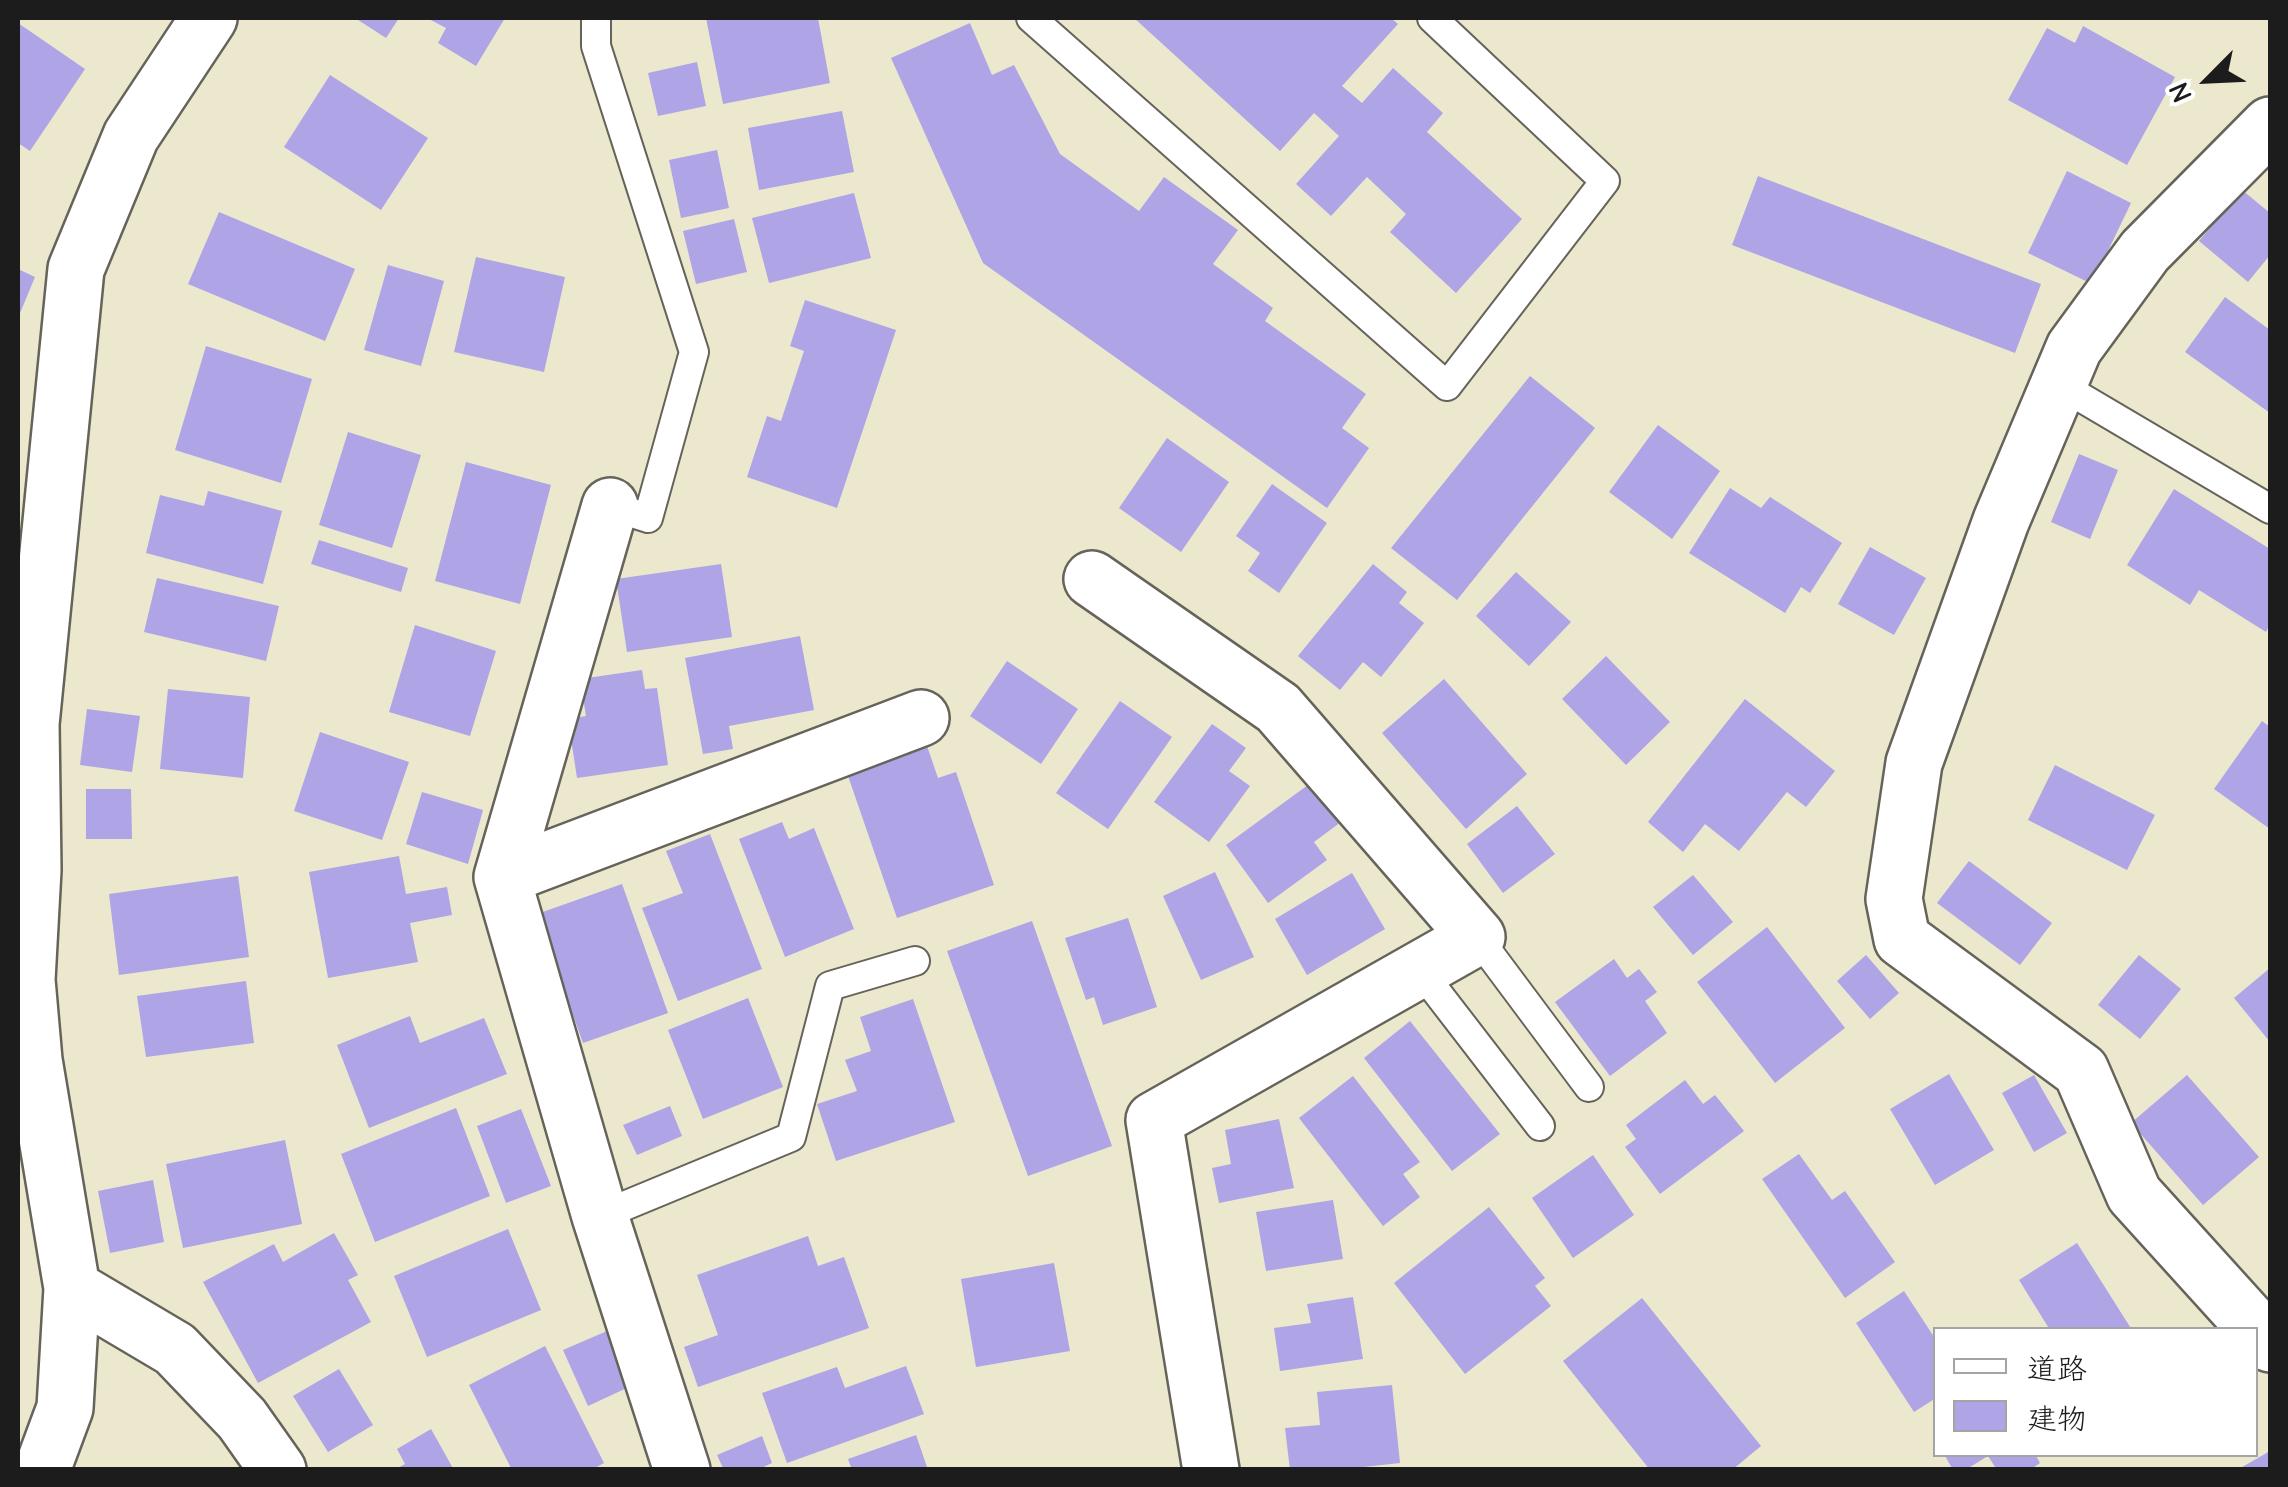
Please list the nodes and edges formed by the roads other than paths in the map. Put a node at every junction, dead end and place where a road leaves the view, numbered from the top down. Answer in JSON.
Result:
{"nodes":[{"id":1,"x":209,"y":18,"type":"edge"},
{"id":2,"x":596,"y":18,"type":"edge"},
{"id":3,"x":1031,"y":18,"type":"edge"},
{"id":4,"x":1432,"y":18,"type":"edge"},
{"id":5,"x":2270,"y":125,"type":"edge"},
{"id":6,"x":2060,"y":385,"type":"junction"},
{"id":7,"x":610,"y":506,"type":"joint"},
{"id":8,"x":2270,"y":509,"type":"edge"},
{"id":9,"x":1092,"y":579,"type":"dead end"},
{"id":10,"x":921,"y":718,"type":"dead end"},
{"id":11,"x":502,"y":876,"type":"junction"},
{"id":12,"x":1477,"y":937,"type":"junction"},
{"id":13,"x":914,"y":961,"type":"dead end"},
{"id":14,"x":1419,"y":969,"type":"junction"},
{"id":15,"x":26,"y":1060,"type":"edge"},
{"id":16,"x":1588,"y":1087,"type":"dead end"},
{"id":17,"x":1540,"y":1126,"type":"dead end"},
{"id":18,"x":600,"y":1216,"type":"junction"},
{"id":19,"x":72,"y":1288,"type":"junction"},
{"id":20,"x":2255,"y":1327,"type":"edge"},
{"id":21,"x":42,"y":1470,"type":"edge"},
{"id":22,"x":278,"y":1470,"type":"edge"},
{"id":23,"x":682,"y":1470,"type":"edge"},
{"id":24,"x":1210,"y":1470,"type":"edge"}],
"edges":[{"from":1,"to":15,"type":"street"},
{"from":2,"to":7,"type":"lane"},
{"from":3,"to":4,"type":"lane"},
{"from":5,"to":6,"type":"street"},
{"from":6,"to":8,"type":"lane"},
{"from":6,"to":20,"type":"street"},
{"from":7,"to":11,"type":"street"},
{"from":9,"to":12,"type":"street"},
{"from":10,"to":11,"type":"street"},
{"from":11,"to":18,"type":"street"},
{"from":12,"to":14,"type":"street"},
{"from":12,"to":16,"type":"lane"},
{"from":13,"to":18,"type":"lane"},
{"from":14,"to":17,"type":"lane"},
{"from":14,"to":24,"type":"street"},
{"from":15,"to":19,"type":"street"},
{"from":18,"to":23,"type":"street"},
{"from":19,"to":21,"type":"street"},
{"from":19,"to":22,"type":"street"}]}
